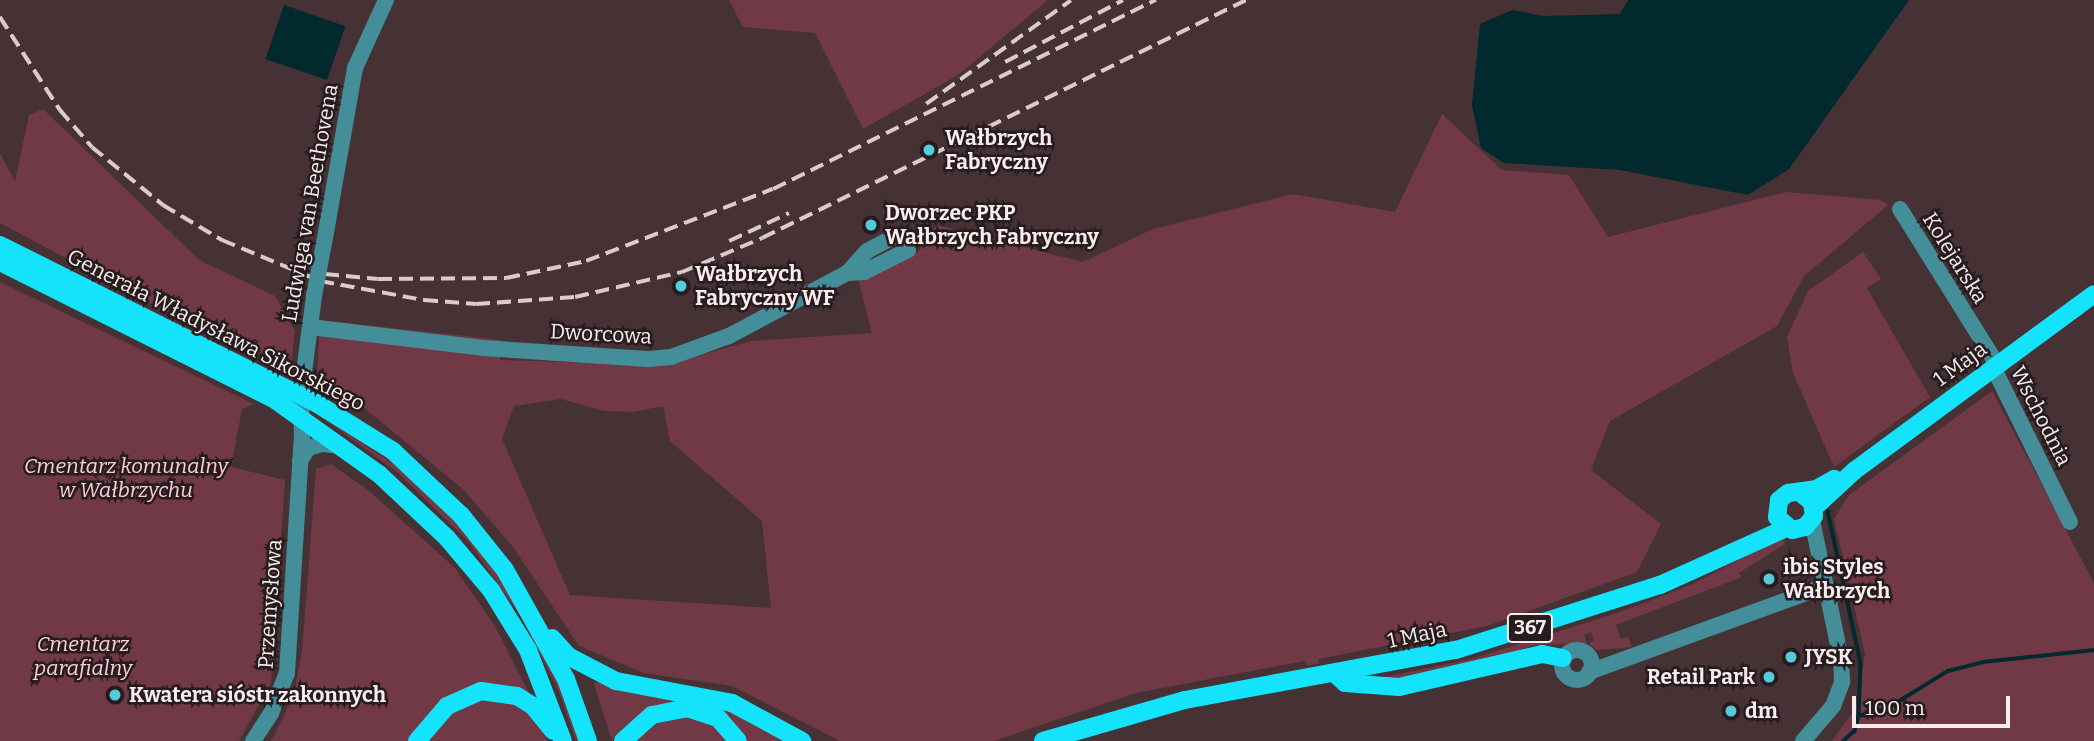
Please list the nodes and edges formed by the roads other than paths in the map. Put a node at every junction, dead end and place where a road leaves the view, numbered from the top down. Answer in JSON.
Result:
{"nodes":[{"id":1,"x":386,"y":0,"type":"edge"},
{"id":2,"x":1900,"y":209,"type":"dead end"},
{"id":3,"x":0,"y":245,"type":"edge"},
{"id":4,"x":908,"y":250,"type":"dead end"},
{"id":5,"x":0,"y":262,"type":"edge"},
{"id":6,"x":2094,"y":294,"type":"edge"},
{"id":7,"x":310,"y":327,"type":"junction"},
{"id":8,"x":1995,"y":366,"type":"junction"},
{"id":9,"x":301,"y":396,"type":"junction"},
{"id":10,"x":303,"y":419,"type":"junction"},
{"id":11,"x":344,"y":446,"type":"junction"},
{"id":12,"x":300,"y":461,"type":"junction"},
{"id":13,"x":1854,"y":471,"type":"junction"},
{"id":14,"x":1799,"y":492,"type":"junction"},
{"id":15,"x":1813,"y":514,"type":"junction"},
{"id":16,"x":2070,"y":522,"type":"dead end"},
{"id":17,"x":1785,"y":525,"type":"junction"},
{"id":18,"x":1821,"y":568,"type":"junction"},
{"id":19,"x":1825,"y":586,"type":"junction"},
{"id":20,"x":536,"y":620,"type":"junction"},
{"id":21,"x":1563,"y":658,"type":"junction"},
{"id":22,"x":1589,"y":664,"type":"junction"},
{"id":23,"x":1334,"y":673,"type":"junction"},
{"id":24,"x":254,"y":741,"type":"edge"},
{"id":25,"x":417,"y":741,"type":"edge"},
{"id":26,"x":562,"y":741,"type":"edge"},
{"id":27,"x":588,"y":741,"type":"edge"},
{"id":28,"x":623,"y":741,"type":"edge"},
{"id":29,"x":738,"y":741,"type":"edge"},
{"id":30,"x":802,"y":741,"type":"edge"},
{"id":31,"x":1043,"y":741,"type":"edge"},
{"id":32,"x":1803,"y":741,"type":"edge"}],
"edges":[{"from":1,"to":7,"type":"street","name":"Ludwiga van Beethovena","bridge":true},
{"from":2,"to":8,"type":"street","name":"Kolejarska"},
{"from":3,"to":9,"type":"main road","name":"Generała Władysława Sikorskiego"},
{"from":4,"to":7,"type":"street","name":"Dworcowa"},
{"from":5,"to":10,"type":"main road","name":"Generała Władysława Sikorskiego"},
{"from":6,"to":8,"type":"main road","name":"1 Maja","number":"367"},
{"from":7,"to":9,"type":"street","name":"Ludwiga van Beethovena"},
{"from":8,"to":13,"type":"main road","name":"1 Maja","number":"367"},
{"from":8,"to":16,"type":"street","name":"Wschodnia"},
{"from":9,"to":10,"type":"street","name":"Ludwiga van Beethovena"},
{"from":9,"to":20,"type":"main road","name":"Generała Władysława Sikorskiego"},
{"from":10,"to":11,"type":"main road","name":"Generała Władysława Sikorskiego"},
{"from":10,"to":12,"type":"street","name":"Przemysłowa"},
{"from":11,"to":12,"type":"street"},
{"from":11,"to":26,"type":"main road","name":"Generała Władysława Sikorskiego"},
{"from":12,"to":24,"type":"street","name":"Przemysłowa"},
{"from":13,"to":14,"type":"main road","name":"1 Maja","number":"367"},
{"from":13,"to":15,"type":"main road","name":"1 Maja","number":"367"},
{"from":14,"to":15,"type":"main road"},
{"from":14,"to":17,"type":"main road","number":"367"},
{"from":15,"to":17,"type":"main road","number":"367"},
{"from":15,"to":18,"type":"street"},
{"from":17,"to":18,"type":"street"},
{"from":17,"to":23,"type":"main road","name":"1 Maja","number":"367"},
{"from":18,"to":19,"type":"street"},
{"from":19,"to":22,"type":"street"},
{"from":19,"to":32,"type":"street"},
{"from":20,"to":27,"type":"main road","name":"Generała Władysława Sikorskiego"},
{"from":20,"to":30,"type":"main road"},
{"from":21,"to":22,"type":"street"},
{"from":21,"to":22,"type":"street"},
{"from":21,"to":23,"type":"main road"},
{"from":23,"to":31,"type":"main road","name":"1 Maja","number":"367"},
{"from":25,"to":26,"type":"main road"},
{"from":28,"to":29,"type":"main road"}]}
